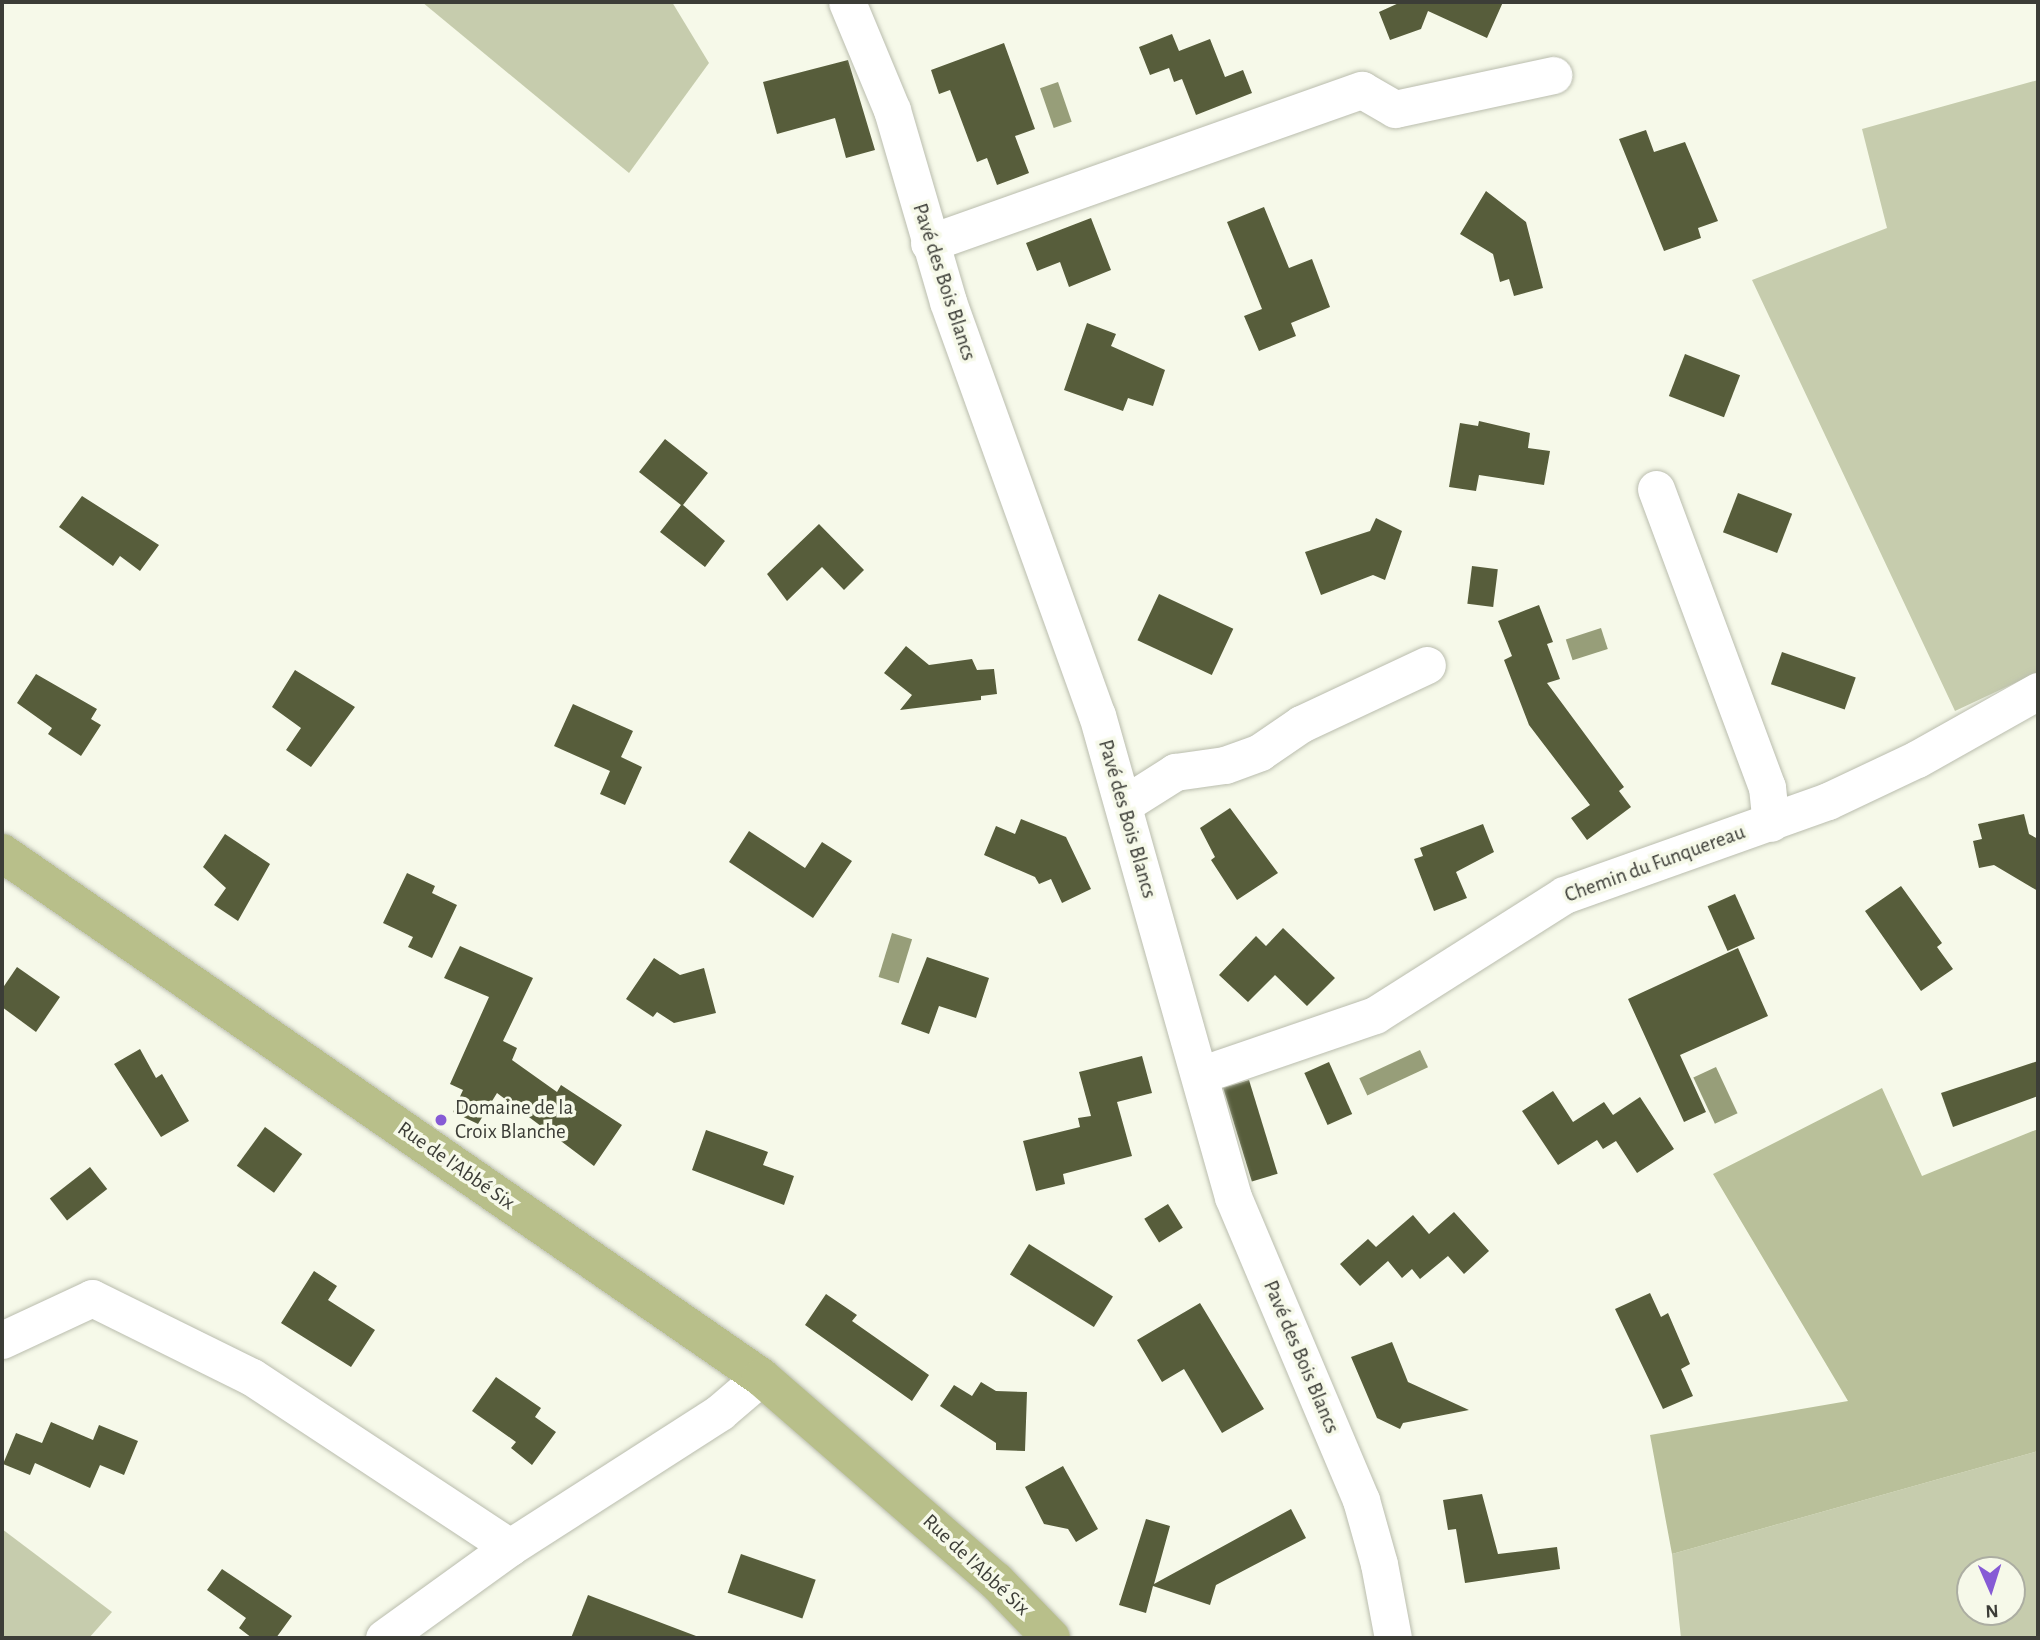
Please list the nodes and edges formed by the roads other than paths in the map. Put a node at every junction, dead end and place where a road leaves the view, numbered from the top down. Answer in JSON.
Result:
{"nodes":[{"id":1,"x":847,"y":2,"type":"edge"},
{"id":2,"x":1553,"y":75,"type":"dead end"},
{"id":3,"x":929,"y":243,"type":"junction"},
{"id":4,"x":1656,"y":489,"type":"dead end"},
{"id":5,"x":1427,"y":665,"type":"dead end"},
{"id":6,"x":2038,"y":691,"type":"edge"},
{"id":7,"x":1124,"y":805,"type":"junction"},
{"id":8,"x":1770,"y":823,"type":"junction"},
{"id":9,"x":2,"y":852,"type":"edge"},
{"id":10,"x":1200,"y":1075,"type":"junction"},
{"id":11,"x":2,"y":1340,"type":"edge"},
{"id":12,"x":761,"y":1377,"type":"junction"},
{"id":13,"x":899,"y":1494,"type":"junction"},
{"id":14,"x":510,"y":1547,"type":"junction"},
{"id":15,"x":384,"y":1638,"type":"edge"},
{"id":16,"x":1029,"y":1638,"type":"edge"},
{"id":17,"x":1051,"y":1638,"type":"edge"},
{"id":18,"x":1393,"y":1638,"type":"edge"}],
"edges":[{"from":1,"to":3,"type":"street","name":"Pavé des Bois Blancs"},
{"from":2,"to":3,"type":"street"},
{"from":3,"to":7,"type":"street","name":"Pavé des Bois Blancs"},
{"from":4,"to":8,"type":"street"},
{"from":5,"to":7,"type":"street"},
{"from":6,"to":8,"type":"street","name":"Chemin du Funquereau"},
{"from":7,"to":10,"type":"street","name":"Pavé des Bois Blancs"},
{"from":8,"to":10,"type":"street","name":"Chemin du Funquereau"},
{"from":9,"to":12,"type":"main road","name":"Rue de l'Abbé Six"},
{"from":10,"to":18,"type":"street","name":"Pavé des Bois Blancs"},
{"from":11,"to":14,"type":"street"},
{"from":12,"to":13,"type":"main road","name":"Rue de l'Abbé Six"},
{"from":12,"to":14,"type":"street"},
{"from":13,"to":16,"type":"main road","name":"Rue de l'Abbé Six"},
{"from":13,"to":17,"type":"main road","name":"Rue de l'Abbé Six"},
{"from":14,"to":15,"type":"street"}]}
